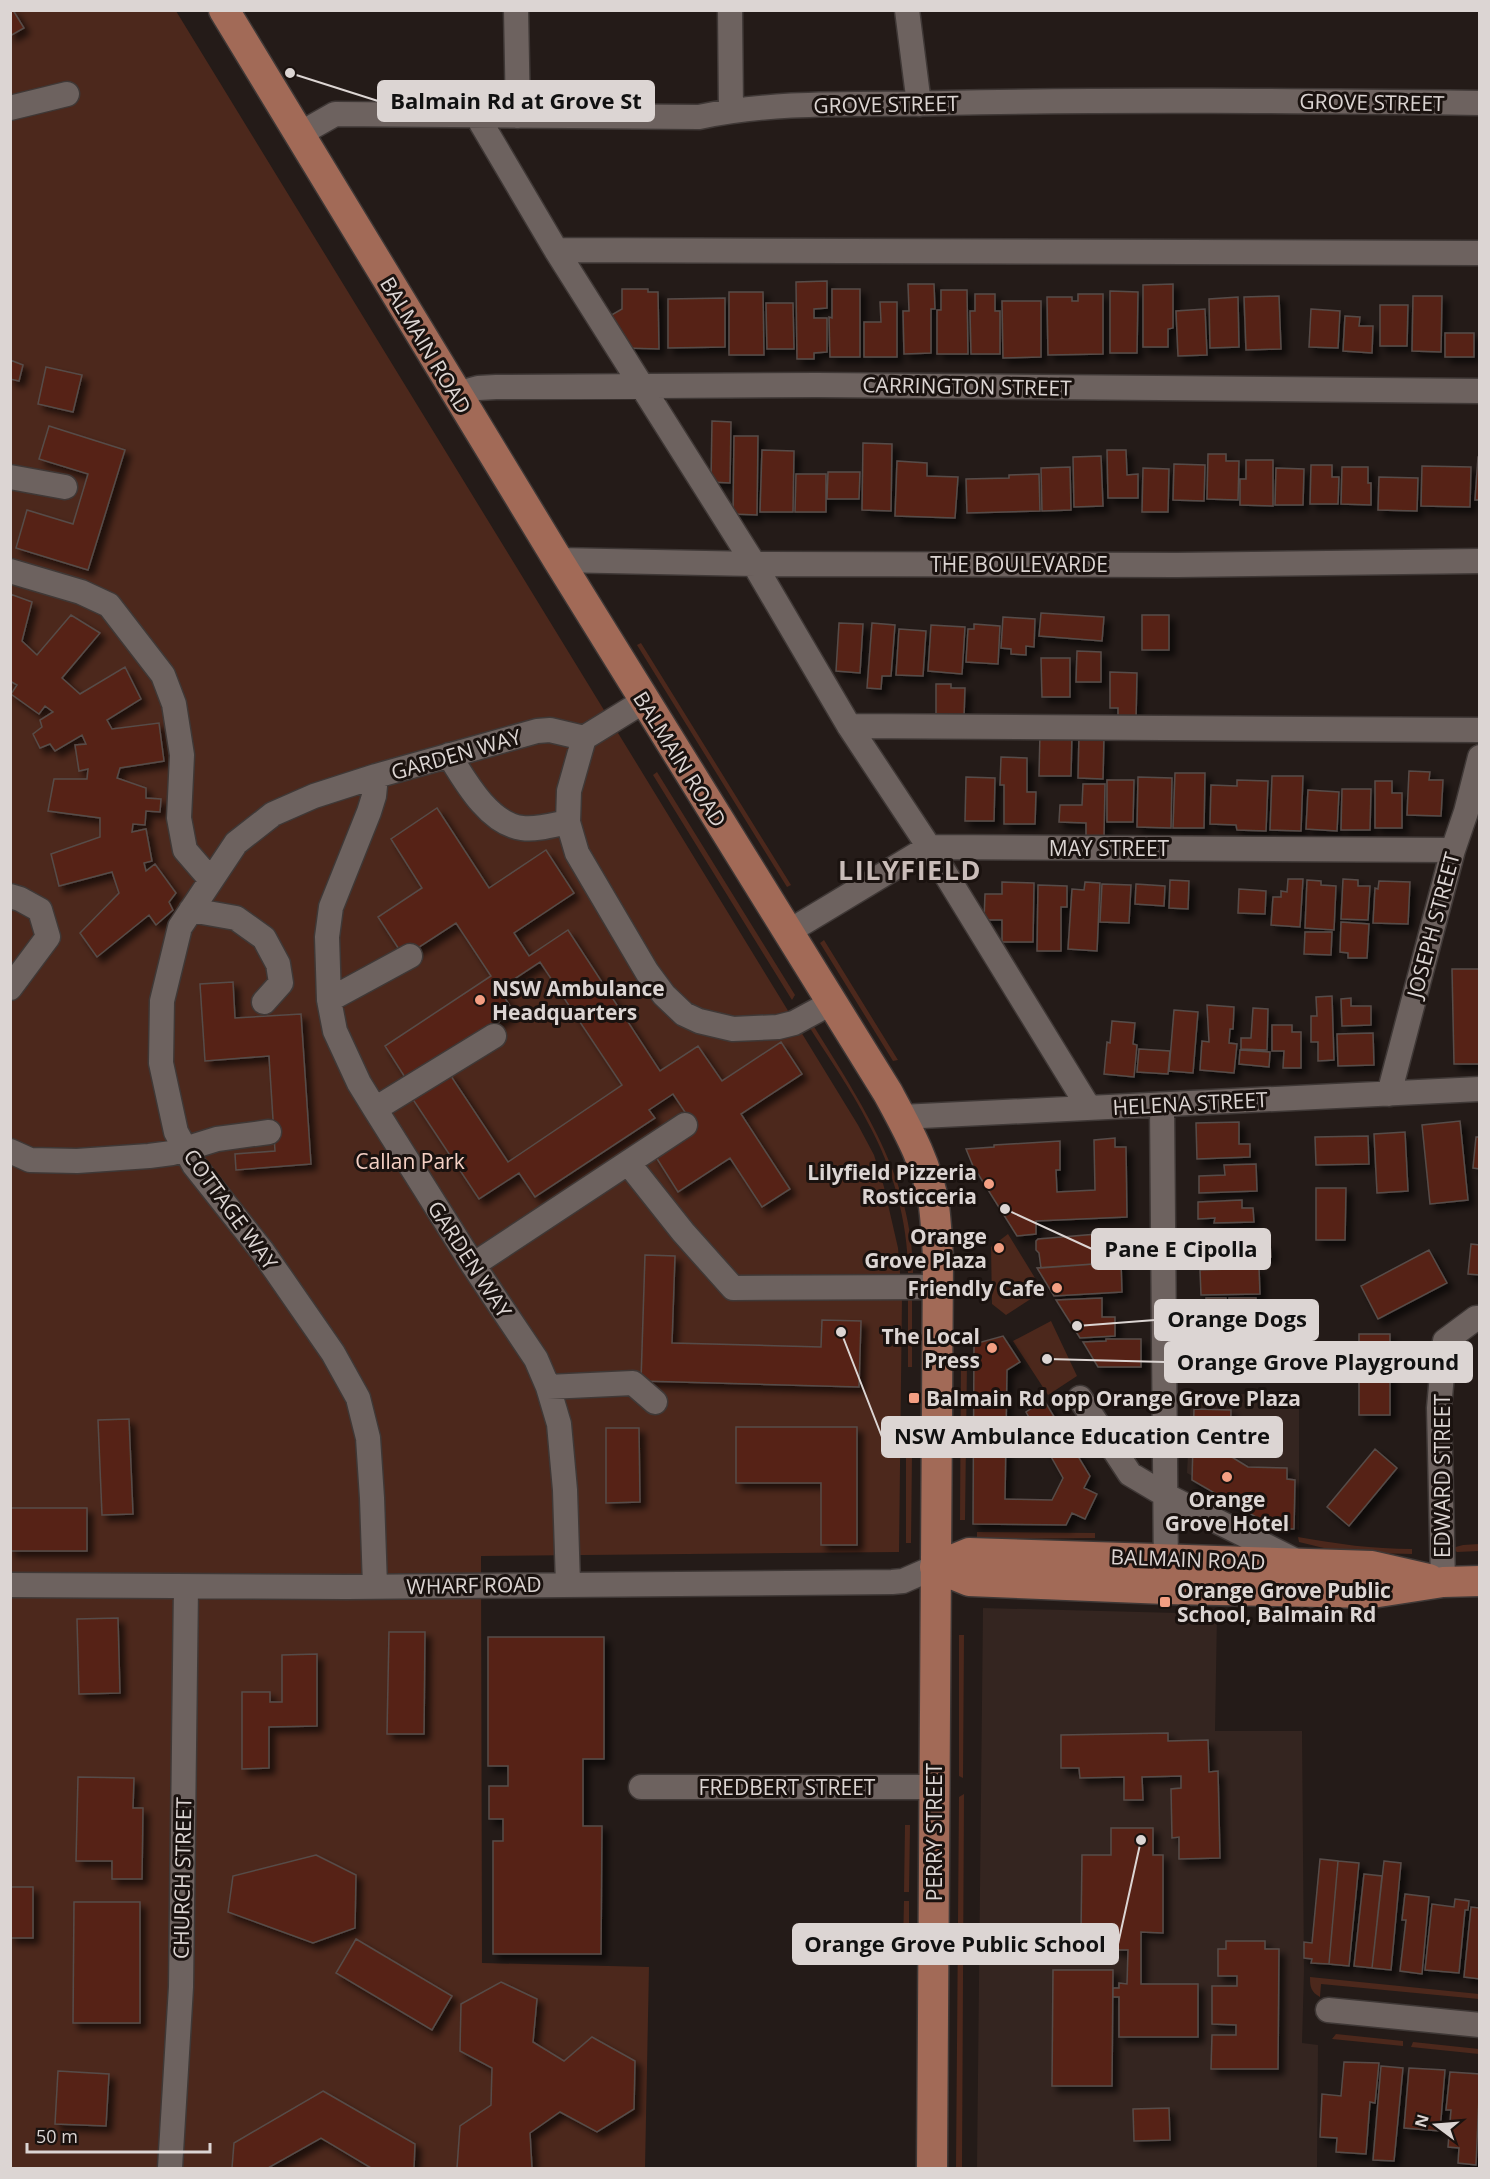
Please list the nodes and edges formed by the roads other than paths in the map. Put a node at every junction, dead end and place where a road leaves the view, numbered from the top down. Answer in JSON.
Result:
{"nodes":[{"id":1,"x":224,"y":10,"type":"edge"},
{"id":2,"x":516,"y":10,"type":"edge"},
{"id":3,"x":730,"y":10,"type":"edge"},
{"id":4,"x":907,"y":10,"type":"edge"},
{"id":5,"x":67,"y":94,"type":"dead end"},
{"id":6,"x":1479,"y":103,"type":"edge"},
{"id":7,"x":919,"y":104,"type":"junction"},
{"id":8,"x":10,"y":108,"type":"edge"},
{"id":9,"x":731,"y":111,"type":"junction"},
{"id":10,"x":477,"y":116,"type":"junction"},
{"id":11,"x":518,"y":116,"type":"junction"},
{"id":12,"x":298,"y":135,"type":"junction"},
{"id":13,"x":555,"y":250,"type":"junction"},
{"id":14,"x":1479,"y":253,"type":"edge"},
{"id":15,"x":641,"y":384,"type":"junction"},
{"id":16,"x":1479,"y":391,"type":"edge"},
{"id":17,"x":456,"y":394,"type":"junction"},
{"id":18,"x":10,"y":477,"type":"edge"},
{"id":19,"x":65,"y":487,"type":"dead end"},
{"id":20,"x":558,"y":560,"type":"junction"},
{"id":21,"x":1479,"y":561,"type":"edge"},
{"id":22,"x":754,"y":564,"type":"junction"},
{"id":23,"x":10,"y":572,"type":"edge"},
{"id":24,"x":644,"y":701,"type":"junction"},
{"id":25,"x":849,"y":726,"type":"junction"},
{"id":26,"x":1479,"y":730,"type":"edge"},
{"id":27,"x":584,"y":738,"type":"junction"},
{"id":28,"x":449,"y":755,"type":"junction"},
{"id":29,"x":1479,"y":757,"type":"edge"},
{"id":30,"x":376,"y":776,"type":"junction"},
{"id":31,"x":1473,"y":811,"type":"edge"},
{"id":32,"x":568,"y":822,"type":"junction"},
{"id":33,"x":929,"y":847,"type":"junction"},
{"id":34,"x":1452,"y":850,"type":"junction"},
{"id":35,"x":211,"y":880,"type":"junction"},
{"id":36,"x":10,"y":896,"type":"edge"},
{"id":37,"x":191,"y":910,"type":"junction"},
{"id":38,"x":788,"y":932,"type":"junction"},
{"id":39,"x":410,"y":956,"type":"dead end"},
{"id":40,"x":10,"y":988,"type":"edge"},
{"id":41,"x":328,"y":1000,"type":"junction"},
{"id":42,"x":264,"y":1002,"type":"dead end"},
{"id":43,"x":831,"y":1003,"type":"junction"},
{"id":44,"x":494,"y":1036,"type":"dead end"},
{"id":45,"x":1479,"y":1089,"type":"edge"},
{"id":46,"x":1389,"y":1094,"type":"junction"},
{"id":47,"x":1162,"y":1105,"type":"junction"},
{"id":48,"x":1089,"y":1108,"type":"junction"},
{"id":49,"x":375,"y":1109,"type":"junction"},
{"id":50,"x":901,"y":1117,"type":"junction"},
{"id":51,"x":685,"y":1125,"type":"dead end"},
{"id":52,"x":269,"y":1132,"type":"dead end"},
{"id":53,"x":186,"y":1149,"type":"junction"},
{"id":54,"x":10,"y":1151,"type":"edge"},
{"id":55,"x":629,"y":1164,"type":"junction"},
{"id":56,"x":473,"y":1265,"type":"junction"},
{"id":57,"x":938,"y":1287,"type":"junction"},
{"id":58,"x":1479,"y":1318,"type":"edge"},
{"id":59,"x":548,"y":1387,"type":"junction"},
{"id":60,"x":1080,"y":1398,"type":"dead end"},
{"id":61,"x":656,"y":1402,"type":"dead end"},
{"id":62,"x":1167,"y":1496,"type":"junction"},
{"id":63,"x":1168,"y":1559,"type":"junction"},
{"id":64,"x":1298,"y":1562,"type":"junction"},
{"id":65,"x":935,"y":1568,"type":"junction"},
{"id":66,"x":1479,"y":1581,"type":"edge"},
{"id":67,"x":1443,"y":1582,"type":"junction"},
{"id":68,"x":568,"y":1584,"type":"junction"},
{"id":69,"x":10,"y":1585,"type":"edge"},
{"id":70,"x":375,"y":1586,"type":"junction"},
{"id":71,"x":186,"y":1587,"type":"junction"},
{"id":72,"x":1166,"y":1588,"type":"junction"},
{"id":73,"x":641,"y":1786,"type":"dead end"},
{"id":74,"x":934,"y":1787,"type":"junction"},
{"id":75,"x":1328,"y":2010,"type":"dead end"},
{"id":76,"x":1479,"y":2025,"type":"edge"},
{"id":77,"x":170,"y":2169,"type":"edge"},
{"id":78,"x":932,"y":2169,"type":"edge"}],
"edges":[{"from":1,"to":12,"type":"main road","name":"BALMAIN ROAD"},
{"from":2,"to":11,"type":"street"},
{"from":3,"to":9,"type":"street"},
{"from":4,"to":7,"type":"street"},
{"from":5,"to":8,"type":"street"},
{"from":6,"to":7,"type":"street","name":"GROVE STREET"},
{"from":7,"to":9,"type":"street","name":"GROVE STREET"},
{"from":9,"to":11,"type":"street","name":"GROVE STREET"},
{"from":10,"to":11,"type":"street","name":"GROVE STREET"},
{"from":10,"to":12,"type":"street","name":"GROVE STREET"},
{"from":10,"to":13,"type":"street"},
{"from":12,"to":17,"type":"main road","name":"BALMAIN ROAD"},
{"from":13,"to":14,"type":"street"},
{"from":13,"to":15,"type":"street"},
{"from":15,"to":16,"type":"street","name":"CARRINGTON STREET"},
{"from":15,"to":17,"type":"street","name":"CARRINGTON STREET"},
{"from":15,"to":22,"type":"street"},
{"from":17,"to":20,"type":"main road","name":"BALMAIN ROAD"},
{"from":18,"to":19,"type":"street"},
{"from":20,"to":22,"type":"street","name":"THE BOULEVARDE"},
{"from":20,"to":24,"type":"main road","name":"BALMAIN ROAD"},
{"from":21,"to":22,"type":"street","name":"THE BOULEVARDE"},
{"from":22,"to":25,"type":"street"},
{"from":23,"to":35,"type":"street"},
{"from":24,"to":27,"type":"street"},
{"from":24,"to":38,"type":"main road","name":"BALMAIN ROAD"},
{"from":25,"to":26,"type":"street"},
{"from":25,"to":33,"type":"street"},
{"from":27,"to":28,"type":"street","name":"GARDEN WAY"},
{"from":27,"to":32,"type":"street"},
{"from":28,"to":30,"type":"street","name":"GARDEN WAY"},
{"from":28,"to":32,"type":"street"},
{"from":29,"to":31,"type":"street","name":"JOSEPH STREET"},
{"from":30,"to":35,"type":"street","name":"COTTAGE WAY"},
{"from":30,"to":41,"type":"street","name":"GARDEN WAY"},
{"from":31,"to":34,"type":"street","name":"JOSEPH STREET"},
{"from":32,"to":43,"type":"street"},
{"from":33,"to":34,"type":"street","name":"MAY STREET"},
{"from":33,"to":38,"type":"street"},
{"from":33,"to":48,"type":"street"},
{"from":34,"to":46,"type":"street","name":"JOSEPH STREET"},
{"from":35,"to":37,"type":"street","name":"COTTAGE WAY"},
{"from":36,"to":40,"type":"street"},
{"from":37,"to":42,"type":"street"},
{"from":37,"to":53,"type":"street","name":"COTTAGE WAY"},
{"from":38,"to":43,"type":"main road","name":"BALMAIN ROAD"},
{"from":39,"to":41,"type":"street"},
{"from":41,"to":49,"type":"street","name":"GARDEN WAY"},
{"from":43,"to":50,"type":"main road","name":"BALMAIN ROAD"},
{"from":44,"to":49,"type":"street"},
{"from":45,"to":46,"type":"street","name":"HELENA STREET"},
{"from":46,"to":47,"type":"street","name":"HELENA STREET"},
{"from":47,"to":48,"type":"street","name":"HELENA STREET"},
{"from":47,"to":62,"type":"street"},
{"from":48,"to":50,"type":"street","name":"HELENA STREET"},
{"from":49,"to":56,"type":"street","name":"GARDEN WAY"},
{"from":50,"to":57,"type":"main road","name":"BALMAIN ROAD"},
{"from":51,"to":55,"type":"street"},
{"from":52,"to":53,"type":"street"},
{"from":53,"to":54,"type":"street"},
{"from":53,"to":70,"type":"street","name":"COTTAGE WAY"},
{"from":55,"to":56,"type":"street"},
{"from":55,"to":57,"type":"street"},
{"from":56,"to":59,"type":"street","name":"GARDEN WAY"},
{"from":57,"to":65,"type":"main road","name":"BALMAIN ROAD"},
{"from":58,"to":67,"type":"street","name":"EDWARD STREET"},
{"from":59,"to":61,"type":"street"},
{"from":59,"to":68,"type":"street","name":"GARDEN WAY"},
{"from":60,"to":62,"type":"street"},
{"from":62,"to":63,"type":"street"},
{"from":62,"to":64,"type":"street"},
{"from":63,"to":64,"type":"main road","name":"BALMAIN ROAD"},
{"from":63,"to":65,"type":"main road","name":"BALMAIN ROAD"},
{"from":63,"to":72,"type":"street"},
{"from":64,"to":67,"type":"main road","name":"BALMAIN ROAD"},
{"from":65,"to":68,"type":"street","name":"WHARF ROAD"},
{"from":65,"to":72,"type":"main road","name":"BALMAIN ROAD"},
{"from":65,"to":74,"type":"main road","name":"PERRY STREET"},
{"from":66,"to":67,"type":"main road","name":"BALMAIN ROAD"},
{"from":67,"to":72,"type":"main road","name":"BALMAIN ROAD"},
{"from":68,"to":70,"type":"street","name":"WHARF ROAD"},
{"from":69,"to":71,"type":"street","name":"WHARF ROAD"},
{"from":70,"to":71,"type":"street","name":"WHARF ROAD"},
{"from":71,"to":77,"type":"street","name":"CHURCH STREET"},
{"from":73,"to":74,"type":"street","name":"FREDBERT STREET"},
{"from":74,"to":78,"type":"main road","name":"PERRY STREET"},
{"from":75,"to":76,"type":"street"}]}
